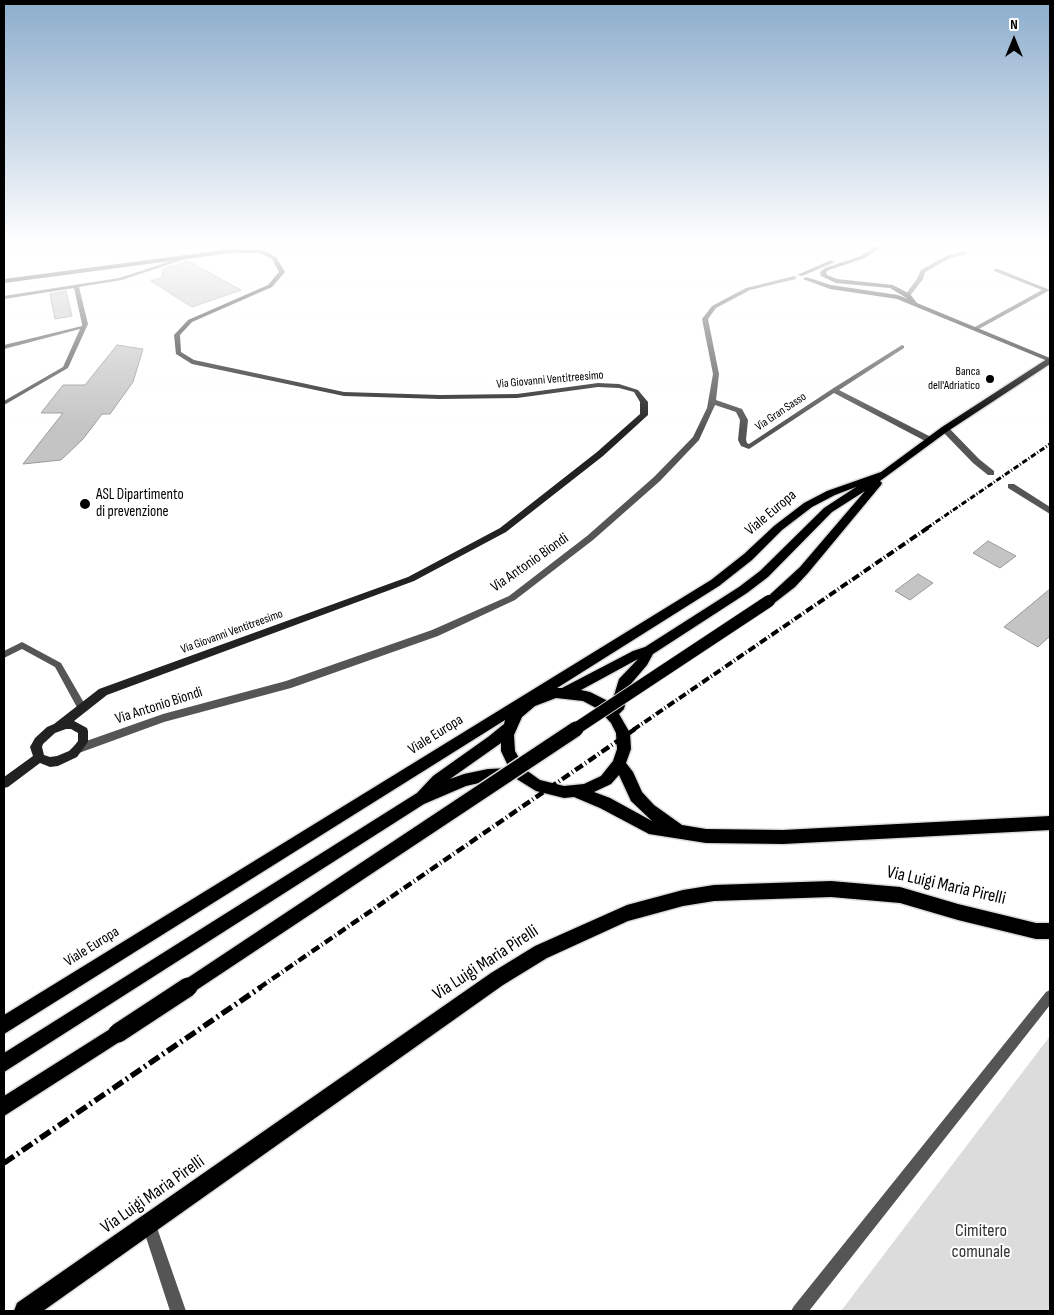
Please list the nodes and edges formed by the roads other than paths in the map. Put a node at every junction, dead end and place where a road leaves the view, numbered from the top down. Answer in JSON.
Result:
{"nodes":[{"id":1,"x":81,"y":306,"type":"edge"},
{"id":2,"x":223,"y":306,"type":"edge"},
{"id":3,"x":715,"y":306,"type":"edge"},
{"id":4,"x":1017,"y":306,"type":"edge"},
{"id":5,"x":921,"y":307,"type":"edge"},
{"id":6,"x":84,"y":327,"type":"junction"},
{"id":7,"x":975,"y":329,"type":"junction"},
{"id":8,"x":4,"y":347,"type":"edge"},
{"id":9,"x":902,"y":347,"type":"dead end"},
{"id":10,"x":1050,"y":360,"type":"edge"},
{"id":11,"x":834,"y":390,"type":"junction"},
{"id":12,"x":712,"y":401,"type":"junction"},
{"id":13,"x":4,"y":402,"type":"edge"},
{"id":14,"x":945,"y":429,"type":"junction"},
{"id":15,"x":930,"y":440,"type":"junction"},
{"id":16,"x":991,"y":473,"type":"dead end"},
{"id":17,"x":884,"y":474,"type":"junction"},
{"id":18,"x":1011,"y":486,"type":"dead end"},
{"id":19,"x":1050,"y":511,"type":"edge"},
{"id":20,"x":649,"y":651,"type":"junction"},
{"id":21,"x":4,"y":655,"type":"edge"},
{"id":22,"x":565,"y":693,"type":"junction"},
{"id":23,"x":82,"y":708,"type":"junction"},
{"id":24,"x":616,"y":719,"type":"junction"},
{"id":25,"x":59,"y":726,"type":"junction"},
{"id":26,"x":508,"y":728,"type":"junction"},
{"id":27,"x":79,"y":748,"type":"junction"},
{"id":28,"x":39,"y":758,"type":"junction"},
{"id":29,"x":619,"y":764,"type":"junction"},
{"id":30,"x":521,"y":774,"type":"junction"},
{"id":31,"x":4,"y":784,"type":"edge"},
{"id":32,"x":574,"y":791,"type":"junction"},
{"id":33,"x":419,"y":799,"type":"junction"},
{"id":34,"x":1050,"y":823,"type":"edge"},
{"id":35,"x":678,"y":831,"type":"junction"},
{"id":36,"x":1050,"y":931,"type":"edge"},
{"id":37,"x":1050,"y":996,"type":"edge"},
{"id":38,"x":4,"y":1025,"type":"edge"},
{"id":39,"x":4,"y":1063,"type":"edge"},
{"id":40,"x":4,"y":1107,"type":"edge"},
{"id":41,"x":150,"y":1225,"type":"junction"},
{"id":42,"x":25,"y":1311,"type":"edge"},
{"id":43,"x":178,"y":1311,"type":"edge"},
{"id":44,"x":799,"y":1311,"type":"edge"}],
"edges":[{"from":1,"to":6,"type":"lane"},
{"from":2,"to":23,"type":"street","name":"Via Giovanni Ventitreesimo"},
{"from":3,"to":12,"type":"street","name":"Via Antonio Biondi"},
{"from":4,"to":7,"type":"street"},
{"from":5,"to":7,"type":"street"},
{"from":6,"to":8,"type":"lane"},
{"from":6,"to":13,"type":"lane"},
{"from":7,"to":10,"type":"street"},
{"from":9,"to":11,"type":"street","name":"Via Gran Sasso"},
{"from":10,"to":14,"type":"main road","name":"Viale Europa"},
{"from":11,"to":12,"type":"street","name":"Via Gran Sasso"},
{"from":11,"to":15,"type":"street"},
{"from":12,"to":27,"type":"street","name":"Via Antonio Biondi"},
{"from":14,"to":15,"type":"main road","name":"Viale Europa"},
{"from":14,"to":16,"type":"street"},
{"from":15,"to":17,"type":"main road","name":"Viale Europa"},
{"from":17,"to":20,"type":"main road","name":"Viale Europa"},
{"from":17,"to":38,"type":"main road","name":"Viale Europa"},
{"from":17,"to":40,"type":"main road","name":"Viale Europa","bridge":true},
{"from":18,"to":19,"type":"street"},
{"from":20,"to":22,"type":"main road","name":"Viale Europa"},
{"from":20,"to":24,"type":"main road","name":"Viale Europa"},
{"from":21,"to":23,"type":"lane"},
{"from":22,"to":24,"type":"main road"},
{"from":22,"to":26,"type":"main road"},
{"from":23,"to":25,"type":"street","name":"Via Giovanni Ventitreesimo"},
{"from":24,"to":29,"type":"main road"},
{"from":25,"to":27,"type":"street"},
{"from":25,"to":28,"type":"street"},
{"from":26,"to":30,"type":"main road"},
{"from":26,"to":33,"type":"main road"},
{"from":27,"to":28,"type":"street"},
{"from":28,"to":31,"type":"street"},
{"from":29,"to":32,"type":"main road"},
{"from":29,"to":35,"type":"main road"},
{"from":30,"to":32,"type":"main road"},
{"from":30,"to":33,"type":"main road"},
{"from":32,"to":35,"type":"main road"},
{"from":33,"to":39,"type":"main road"},
{"from":34,"to":35,"type":"main road"},
{"from":36,"to":41,"type":"main road","name":"Via Luigi Maria Pirelli"},
{"from":37,"to":44,"type":"lane"},
{"from":41,"to":42,"type":"main road","name":"Via Luigi Maria Pirelli"},
{"from":41,"to":43,"type":"lane"}]}
